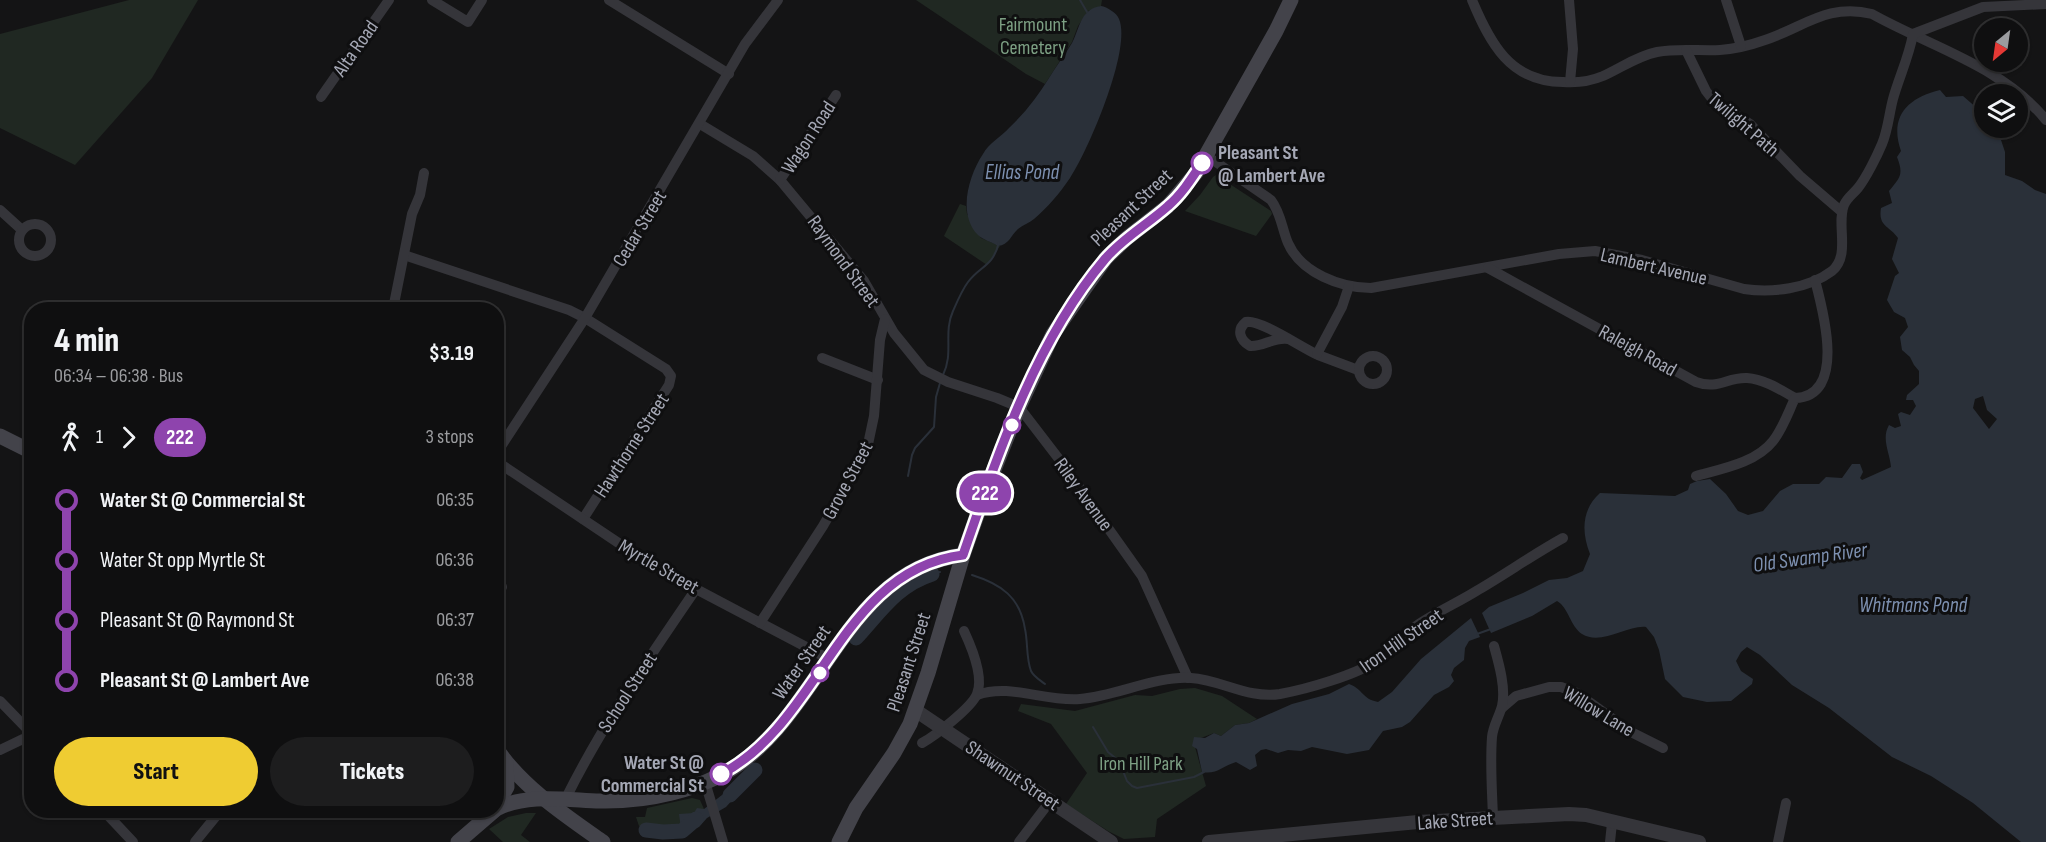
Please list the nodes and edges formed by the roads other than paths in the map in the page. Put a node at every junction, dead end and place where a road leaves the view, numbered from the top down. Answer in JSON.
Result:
{"nodes":[{"id":1,"x":389,"y":0,"type":"edge"},
{"id":2,"x":432,"y":0,"type":"edge"},
{"id":3,"x":482,"y":0,"type":"edge"},
{"id":4,"x":609,"y":0,"type":"edge"},
{"id":5,"x":777,"y":0,"type":"edge"},
{"id":6,"x":1291,"y":0,"type":"edge"},
{"id":7,"x":1472,"y":0,"type":"edge"},
{"id":8,"x":1569,"y":0,"type":"edge"},
{"id":9,"x":1726,"y":0,"type":"edge"},
{"id":10,"x":1983,"y":3,"type":"edge"},
{"id":11,"x":2046,"y":4,"type":"edge"},
{"id":12,"x":1913,"y":34,"type":"junction"},
{"id":13,"x":1741,"y":46,"type":"junction"},
{"id":14,"x":1686,"y":50,"type":"junction"},
{"id":15,"x":729,"y":74,"type":"junction"},
{"id":16,"x":1570,"y":82,"type":"junction"},
{"id":17,"x":836,"y":95,"type":"dead end"},
{"id":18,"x":321,"y":97,"type":"dead end"},
{"id":19,"x":2046,"y":120,"type":"edge"},
{"id":20,"x":700,"y":124,"type":"junction"},
{"id":21,"x":1207,"y":156,"type":"junction"},
{"id":22,"x":424,"y":173,"type":"dead end"},
{"id":23,"x":780,"y":180,"type":"junction"},
{"id":24,"x":0,"y":210,"type":"edge"},
{"id":25,"x":1842,"y":212,"type":"junction"},
{"id":26,"x":22,"y":230,"type":"dead end"},
{"id":27,"x":404,"y":255,"type":"junction"},
{"id":28,"x":1487,"y":268,"type":"junction"},
{"id":29,"x":1815,"y":280,"type":"junction"},
{"id":30,"x":1349,"y":286,"type":"junction"},
{"id":31,"x":394,"y":302,"type":"edge"},
{"id":32,"x":585,"y":318,"type":"junction"},
{"id":33,"x":885,"y":320,"type":"junction"},
{"id":34,"x":1287,"y":339,"type":"dead end"},
{"id":35,"x":1317,"y":354,"type":"junction"},
{"id":36,"x":822,"y":358,"type":"dead end"},
{"id":37,"x":1358,"y":370,"type":"dead end"},
{"id":38,"x":878,"y":380,"type":"junction"},
{"id":39,"x":1795,"y":398,"type":"junction"},
{"id":40,"x":1019,"y":408,"type":"junction"},
{"id":41,"x":0,"y":436,"type":"edge"},
{"id":42,"x":504,"y":442,"type":"edge"},
{"id":43,"x":24,"y":448,"type":"edge"},
{"id":44,"x":504,"y":466,"type":"edge"},
{"id":45,"x":1696,"y":476,"type":"dead end"},
{"id":46,"x":583,"y":519,"type":"junction"},
{"id":47,"x":1563,"y":538,"type":"dead end"},
{"id":48,"x":963,"y":555,"type":"junction"},
{"id":49,"x":696,"y":589,"type":"junction"},
{"id":50,"x":760,"y":622,"type":"junction"},
{"id":51,"x":964,"y":631,"type":"dead end"},
{"id":52,"x":1494,"y":646,"type":"dead end"},
{"id":53,"x":829,"y":659,"type":"junction"},
{"id":54,"x":1188,"y":678,"type":"junction"},
{"id":55,"x":977,"y":695,"type":"junction"},
{"id":56,"x":0,"y":700,"type":"edge"},
{"id":57,"x":1502,"y":708,"type":"junction"},
{"id":58,"x":915,"y":710,"type":"junction"},
{"id":59,"x":24,"y":727,"type":"edge"},
{"id":60,"x":944,"y":729,"type":"junction"},
{"id":61,"x":24,"y":739,"type":"edge"},
{"id":62,"x":922,"y":743,"type":"dead end"},
{"id":63,"x":1664,"y":748,"type":"dead end"},
{"id":64,"x":0,"y":750,"type":"edge"},
{"id":65,"x":504,"y":760,"type":"edge"},
{"id":66,"x":506,"y":763,"type":"junction"},
{"id":67,"x":707,"y":788,"type":"junction"},
{"id":68,"x":504,"y":792,"type":"edge"},
{"id":69,"x":545,"y":799,"type":"junction"},
{"id":70,"x":565,"y":800,"type":"junction"},
{"id":71,"x":1051,"y":800,"type":"junction"},
{"id":72,"x":1786,"y":803,"type":"dead end"},
{"id":73,"x":504,"y":806,"type":"edge"},
{"id":74,"x":1493,"y":817,"type":"junction"},
{"id":75,"x":110,"y":818,"type":"edge"},
{"id":76,"x":214,"y":818,"type":"edge"},
{"id":77,"x":484,"y":818,"type":"edge"},
{"id":78,"x":1612,"y":823,"type":"junction"},
{"id":79,"x":1328,"y":836,"type":"edge"},
{"id":80,"x":133,"y":842,"type":"edge"},
{"id":81,"x":195,"y":842,"type":"edge"},
{"id":82,"x":458,"y":842,"type":"edge"},
{"id":83,"x":603,"y":842,"type":"edge"},
{"id":84,"x":723,"y":842,"type":"edge"},
{"id":85,"x":839,"y":842,"type":"edge"},
{"id":86,"x":1019,"y":842,"type":"edge"},
{"id":87,"x":1111,"y":842,"type":"edge"},
{"id":88,"x":1209,"y":842,"type":"edge"},
{"id":89,"x":1610,"y":842,"type":"edge"},
{"id":90,"x":1699,"y":842,"type":"edge"},
{"id":91,"x":1778,"y":842,"type":"edge"}],
"edges":[{"from":1,"to":18,"type":"street","name":"Alta Road"},
{"from":2,"to":3,"type":"street"},
{"from":4,"to":15,"type":"street"},
{"from":5,"to":15,"type":"street","name":"Cedar Street"},
{"from":6,"to":21,"type":"main road","name":"Pleasant Street"},
{"from":7,"to":16,"type":"street"},
{"from":8,"to":16,"type":"street"},
{"from":9,"to":13,"type":"street"},
{"from":10,"to":11,"type":"street"},
{"from":10,"to":12,"type":"street"},
{"from":12,"to":13,"type":"street"},
{"from":12,"to":19,"type":"street"},
{"from":12,"to":25,"type":"street"},
{"from":13,"to":14,"type":"street"},
{"from":14,"to":16,"type":"street"},
{"from":14,"to":25,"type":"street","name":"Twilight Path"},
{"from":15,"to":20,"type":"street","name":"Cedar Street"},
{"from":17,"to":23,"type":"street","name":"Wagon Road"},
{"from":20,"to":23,"type":"street","name":"Raymond Street"},
{"from":20,"to":32,"type":"street","name":"Cedar Street"},
{"from":21,"to":30,"type":"street","name":"Lambert Avenue"},
{"from":21,"to":40,"type":"main road","name":"Pleasant Street"},
{"from":22,"to":27,"type":"street"},
{"from":23,"to":33,"type":"street","name":"Raymond Street"},
{"from":24,"to":26,"type":"street"},
{"from":25,"to":29,"type":"street","name":"Lambert Avenue"},
{"from":27,"to":31,"type":"street"},
{"from":27,"to":32,"type":"street","name":"Hawthorne Street"},
{"from":28,"to":29,"type":"street","name":"Lambert Avenue"},
{"from":28,"to":30,"type":"street","name":"Lambert Avenue"},
{"from":28,"to":39,"type":"street","name":"Raleigh Road"},
{"from":29,"to":39,"type":"street"},
{"from":30,"to":35,"type":"street"},
{"from":32,"to":42,"type":"street","name":"Cedar Street"},
{"from":32,"to":46,"type":"street","name":"Hawthorne Street"},
{"from":33,"to":38,"type":"street","name":"Grove Street"},
{"from":33,"to":40,"type":"street","name":"Raymond Street"},
{"from":34,"to":35,"type":"street"},
{"from":35,"to":37,"type":"street"},
{"from":36,"to":38,"type":"street"},
{"from":38,"to":50,"type":"street","name":"Grove Street"},
{"from":39,"to":45,"type":"street"},
{"from":40,"to":48,"type":"main road","name":"Pleasant Street"},
{"from":40,"to":54,"type":"street","name":"Riley Avenue"},
{"from":41,"to":43,"type":"main road"},
{"from":44,"to":46,"type":"street","name":"Myrtle Street"},
{"from":46,"to":49,"type":"street","name":"Myrtle Street"},
{"from":47,"to":54,"type":"street","name":"Iron Hill Street"},
{"from":48,"to":53,"type":"main road","name":"Water Street"},
{"from":48,"to":58,"type":"main road","name":"Pleasant Street"},
{"from":49,"to":50,"type":"street","name":"Myrtle Street"},
{"from":49,"to":70,"type":"street","name":"School Street"},
{"from":50,"to":53,"type":"street","name":"Myrtle Street"},
{"from":51,"to":55,"type":"street"},
{"from":52,"to":57,"type":"street"},
{"from":53,"to":67,"type":"main road","name":"Water Street"},
{"from":54,"to":55,"type":"street","name":"Iron Hill Street"},
{"from":55,"to":60,"type":"street"},
{"from":56,"to":59,"type":"street"},
{"from":57,"to":63,"type":"street","name":"Willow Lane"},
{"from":57,"to":74,"type":"street"},
{"from":58,"to":60,"type":"street","name":"Shawmut Street"},
{"from":58,"to":85,"type":"main road","name":"Pleasant Street"},
{"from":60,"to":62,"type":"street"},
{"from":60,"to":71,"type":"street","name":"Shawmut Street"},
{"from":61,"to":64,"type":"street"},
{"from":65,"to":66,"type":"main road"},
{"from":66,"to":68,"type":"main road"},
{"from":66,"to":69,"type":"main road"},
{"from":67,"to":70,"type":"main road","name":"Water Street"},
{"from":67,"to":84,"type":"street"},
{"from":69,"to":70,"type":"main road","name":"Water Street"},
{"from":69,"to":73,"type":"main road","name":"Water Street"},
{"from":69,"to":83,"type":"main road"},
{"from":71,"to":86,"type":"street"},
{"from":71,"to":87,"type":"street","name":"Shawmut Street"},
{"from":72,"to":91,"type":"street"},
{"from":74,"to":78,"type":"street","name":"Lake Street"},
{"from":74,"to":79,"type":"street","name":"Lake Street"},
{"from":75,"to":80,"type":"street"},
{"from":76,"to":81,"type":"street"},
{"from":77,"to":82,"type":"main road"},
{"from":78,"to":89,"type":"street"},
{"from":78,"to":90,"type":"street","name":"Lake Street"},
{"from":79,"to":88,"type":"street","name":"Lake Street"}]}
